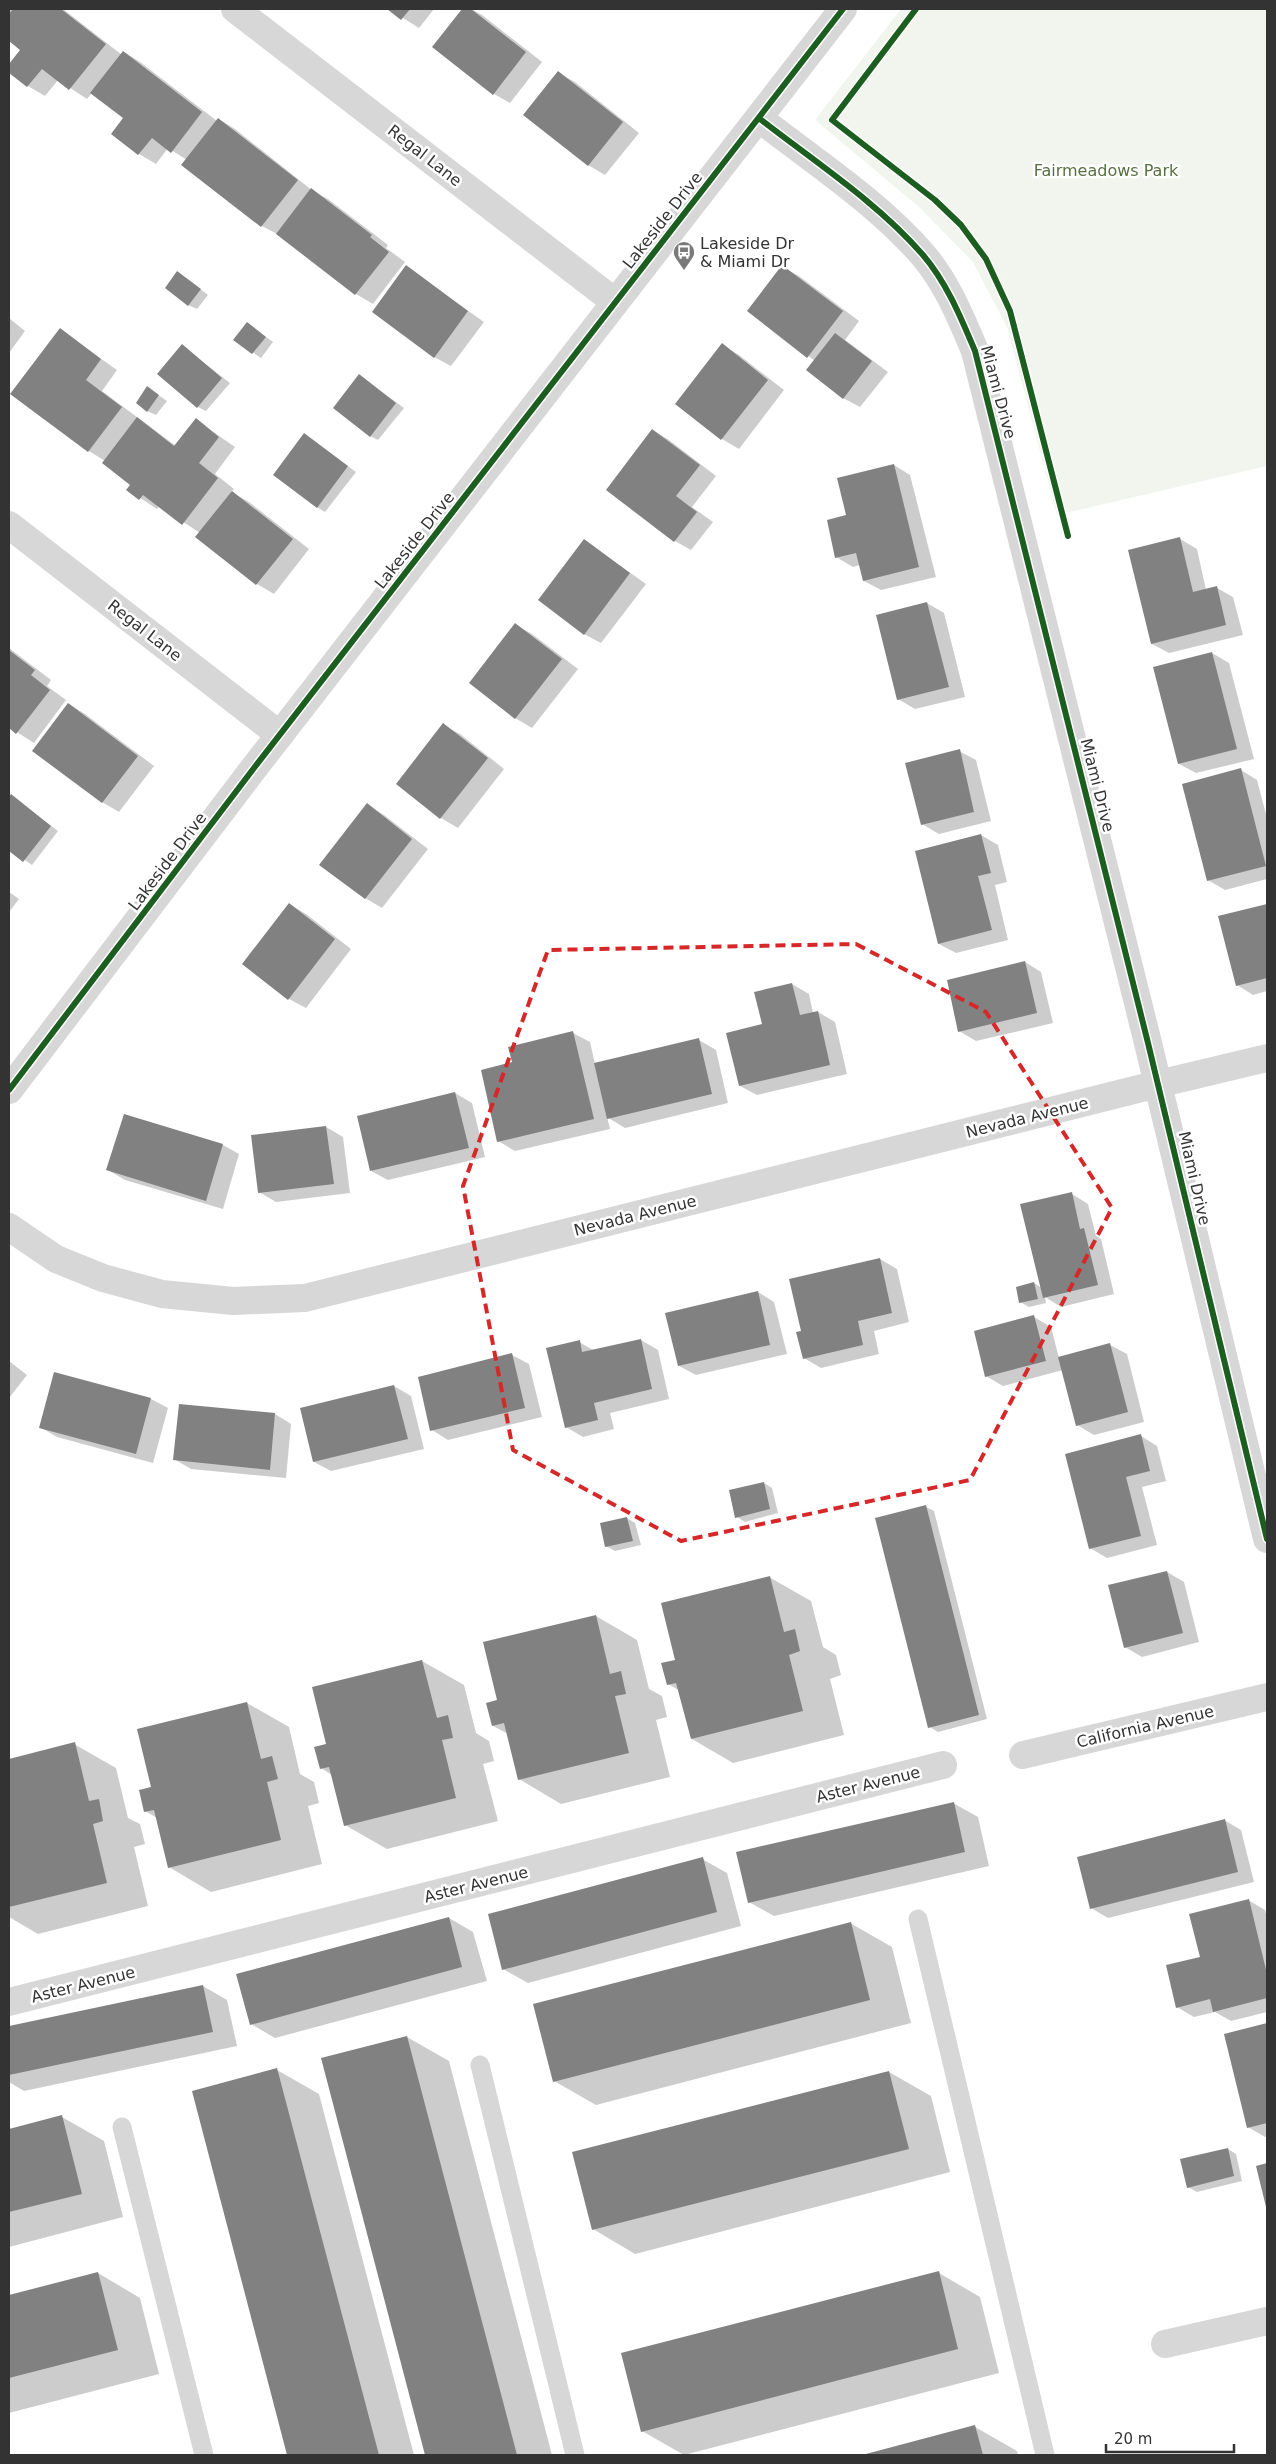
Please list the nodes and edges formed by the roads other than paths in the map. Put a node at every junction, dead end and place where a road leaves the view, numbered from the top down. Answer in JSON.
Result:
{"nodes":[{"id":1,"x":235,"y":9,"type":"edge"},
{"id":2,"x":843,"y":9,"type":"edge"},
{"id":3,"x":760,"y":118,"type":"junction"},
{"id":4,"x":615,"y":302,"type":"junction"},
{"id":5,"x":9,"y":525,"type":"edge"},
{"id":6,"x":280,"y":735,"type":"junction"},
{"id":7,"x":1267,"y":1058,"type":"edge"},
{"id":8,"x":1158,"y":1084,"type":"junction"},
{"id":9,"x":9,"y":1090,"type":"edge"},
{"id":10,"x":9,"y":1227,"type":"edge"},
{"id":11,"x":1267,"y":1539,"type":"edge"},
{"id":12,"x":1267,"y":1697,"type":"edge"},
{"id":13,"x":1023,"y":1755,"type":"dead end"},
{"id":14,"x":943,"y":1766,"type":"dead end"},
{"id":15,"x":918,"y":1920,"type":"dead end"},
{"id":16,"x":9,"y":2002,"type":"edge"},
{"id":17,"x":480,"y":2064,"type":"dead end"},
{"id":18,"x":122,"y":2127,"type":"dead end"},
{"id":19,"x":1267,"y":2321,"type":"edge"},
{"id":20,"x":1165,"y":2344,"type":"dead end"},
{"id":21,"x":204,"y":2455,"type":"edge"},
{"id":22,"x":575,"y":2455,"type":"edge"},
{"id":23,"x":1045,"y":2455,"type":"edge"}],
"edges":[{"from":1,"to":4,"type":"street","name":"Regal Lane"},
{"from":2,"to":3,"type":"street","name":"Lakeside Drive"},
{"from":3,"to":4,"type":"street","name":"Lakeside Drive"},
{"from":3,"to":8,"type":"street","name":"Miami Drive"},
{"from":4,"to":6,"type":"street","name":"Lakeside Drive"},
{"from":5,"to":6,"type":"street","name":"Regal Lane"},
{"from":6,"to":9,"type":"street","name":"Lakeside Drive"},
{"from":7,"to":8,"type":"street","name":"Nevada Avenue"},
{"from":8,"to":10,"type":"street","name":"Nevada Avenue"},
{"from":8,"to":11,"type":"street","name":"Miami Drive"},
{"from":12,"to":13,"type":"street","name":"California Avenue"},
{"from":14,"to":16,"type":"street","name":"Aster Avenue"},
{"from":15,"to":23,"type":"lane"},
{"from":17,"to":22,"type":"lane"},
{"from":18,"to":21,"type":"lane"},
{"from":19,"to":20,"type":"street"}]}
